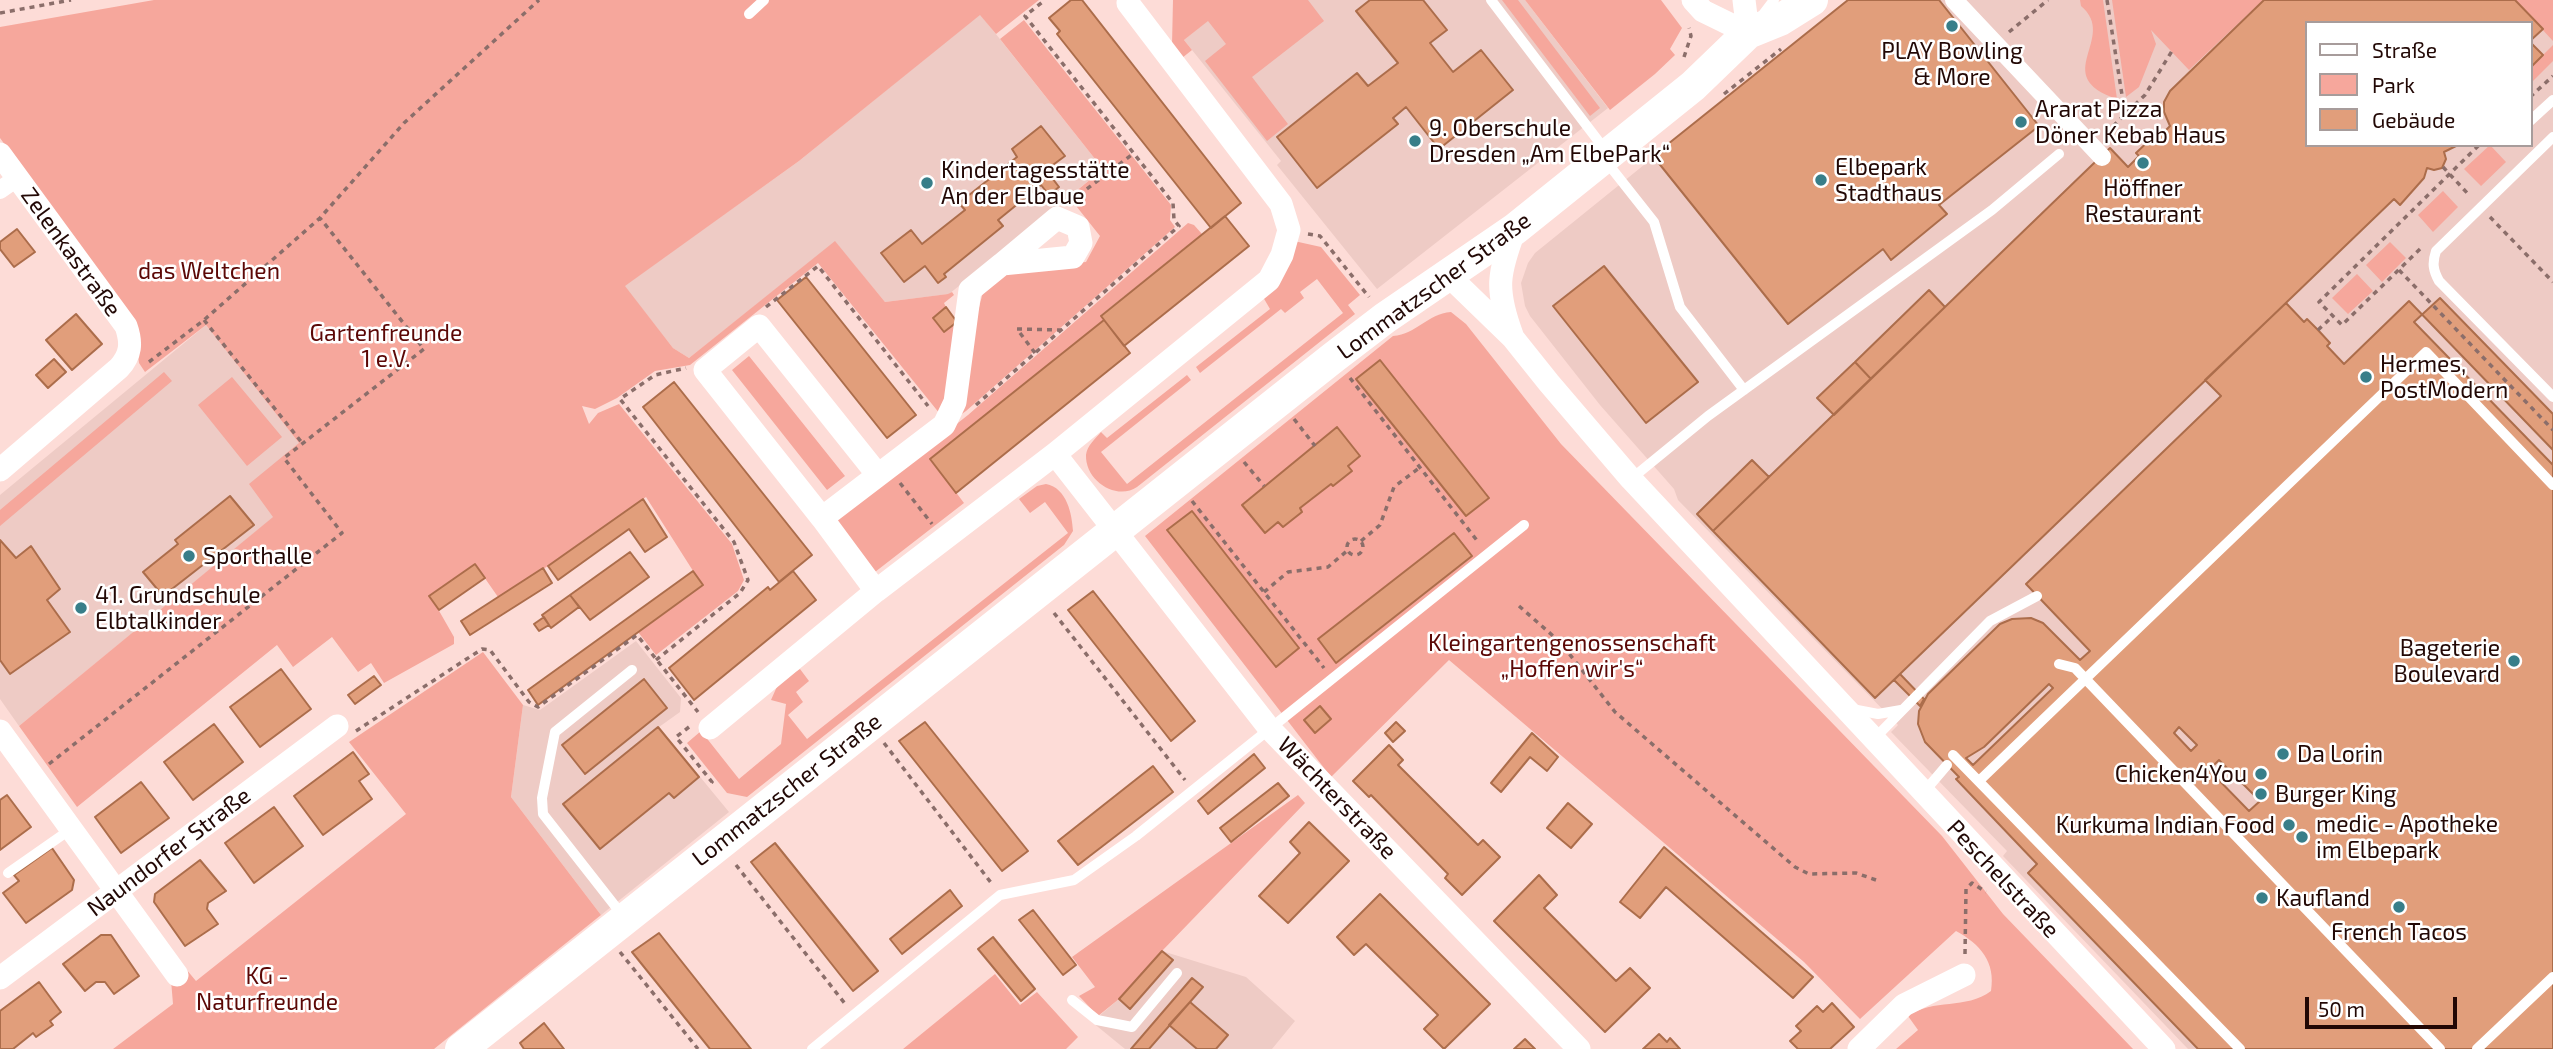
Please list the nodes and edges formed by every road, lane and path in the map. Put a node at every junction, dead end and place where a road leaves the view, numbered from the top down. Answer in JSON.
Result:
{"nodes":[{"id":1,"x":71,"y":0,"type":"edge"},
{"id":2,"x":539,"y":0,"type":"edge"},
{"id":3,"x":764,"y":0,"type":"edge"},
{"id":4,"x":1045,"y":0,"type":"edge"},
{"id":5,"x":1491,"y":0,"type":"edge"},
{"id":6,"x":1744,"y":0,"type":"edge"},
{"id":7,"x":1759,"y":0,"type":"edge"},
{"id":8,"x":1774,"y":0,"type":"edge"},
{"id":9,"x":1812,"y":0,"type":"edge"},
{"id":10,"x":1954,"y":0,"type":"edge"},
{"id":11,"x":2048,"y":0,"type":"edge"},
{"id":12,"x":2107,"y":0,"type":"edge"},
{"id":13,"x":1128,"y":3,"type":"dead end"},
{"id":14,"x":1698,"y":6,"type":"edge"},
{"id":15,"x":0,"y":13,"type":"edge"},
{"id":16,"x":749,"y":14,"type":"dead end"},
{"id":17,"x":1748,"y":33,"type":"junction"},
{"id":18,"x":1994,"y":45,"type":"junction"},
{"id":19,"x":2172,"y":51,"type":"dead end"},
{"id":20,"x":1679,"y":63,"type":"dead end"},
{"id":21,"x":2553,"y":76,"type":"edge"},
{"id":22,"x":2532,"y":95,"type":"edge"},
{"id":23,"x":2553,"y":100,"type":"edge"},
{"id":24,"x":2125,"y":114,"type":"junction"},
{"id":25,"x":2532,"y":119,"type":"edge"},
{"id":26,"x":2553,"y":137,"type":"edge"},
{"id":27,"x":2477,"y":147,"type":"edge"},
{"id":28,"x":2097,"y":152,"type":"joint"},
{"id":29,"x":1133,"y":153,"type":"junction"},
{"id":30,"x":0,"y":154,"type":"edge"},
{"id":31,"x":2059,"y":155,"type":"dead end"},
{"id":32,"x":1606,"y":156,"type":"junction"},
{"id":33,"x":2443,"y":167,"type":"dead end"},
{"id":34,"x":2449,"y":174,"type":"junction"},
{"id":35,"x":9,"y":184,"type":"edge"},
{"id":36,"x":2480,"y":207,"type":"junction"},
{"id":37,"x":320,"y":218,"type":"junction"},
{"id":38,"x":1057,"y":218,"type":"junction"},
{"id":39,"x":1515,"y":229,"type":"junction"},
{"id":40,"x":1289,"y":230,"type":"junction"},
{"id":41,"x":2426,"y":243,"type":"dead end"},
{"id":42,"x":1002,"y":264,"type":"junction"},
{"id":43,"x":2399,"y":270,"type":"junction"},
{"id":44,"x":1449,"y":276,"type":"junction"},
{"id":45,"x":2553,"y":282,"type":"edge"},
{"id":46,"x":2333,"y":316,"type":"junction"},
{"id":47,"x":1385,"y":318,"type":"junction"},
{"id":48,"x":204,"y":320,"type":"junction"},
{"id":49,"x":759,"y":326,"type":"junction"},
{"id":50,"x":1062,"y":330,"type":"junction"},
{"id":51,"x":2318,"y":330,"type":"dead end"},
{"id":52,"x":1513,"y":338,"type":"junction"},
{"id":53,"x":1035,"y":353,"type":"junction"},
{"id":54,"x":1334,"y":357,"type":"junction"},
{"id":55,"x":125,"y":362,"type":"junction"},
{"id":56,"x":705,"y":370,"type":"junction"},
{"id":57,"x":1744,"y":390,"type":"junction"},
{"id":58,"x":2553,"y":397,"type":"edge"},
{"id":59,"x":1280,"y":400,"type":"junction"},
{"id":60,"x":944,"y":425,"type":"junction"},
{"id":61,"x":2553,"y":430,"type":"edge"},
{"id":62,"x":1227,"y":441,"type":"junction"},
{"id":63,"x":303,"y":444,"type":"junction"},
{"id":64,"x":1315,"y":446,"type":"dead end"},
{"id":65,"x":1055,"y":454,"type":"junction"},
{"id":66,"x":1419,"y":468,"type":"junction"},
{"id":67,"x":0,"y":470,"type":"edge"},
{"id":68,"x":883,"y":471,"type":"junction"},
{"id":69,"x":1631,"y":479,"type":"junction"},
{"id":70,"x":1177,"y":482,"type":"junction"},
{"id":71,"x":2553,"y":485,"type":"edge"},
{"id":72,"x":1264,"y":486,"type":"dead end"},
{"id":73,"x":822,"y":518,"type":"junction"},
{"id":74,"x":1524,"y":525,"type":"dead end"},
{"id":75,"x":1114,"y":532,"type":"junction"},
{"id":76,"x":944,"y":539,"type":"junction"},
{"id":77,"x":1361,"y":541,"type":"junction"},
{"id":78,"x":1348,"y":550,"type":"junction"},
{"id":79,"x":1487,"y":554,"type":"junction"},
{"id":80,"x":876,"y":591,"type":"junction"},
{"id":81,"x":1037,"y":592,"type":"junction"},
{"id":82,"x":1264,"y":592,"type":"junction"},
{"id":83,"x":2037,"y":596,"type":"dead end"},
{"id":84,"x":1519,"y":606,"type":"dead end"},
{"id":85,"x":656,"y":660,"type":"junction"},
{"id":86,"x":2059,"y":664,"type":"dead end"},
{"id":87,"x":632,"y":670,"type":"dead end"},
{"id":88,"x":1332,"y":678,"type":"junction"},
{"id":89,"x":2087,"y":680,"type":"junction"},
{"id":90,"x":1844,"y":707,"type":"junction"},
{"id":91,"x":1901,"y":710,"type":"junction"},
{"id":92,"x":870,"y":725,"type":"junction"},
{"id":93,"x":710,"y":727,"type":"joint"},
{"id":94,"x":1269,"y":728,"type":"junction"},
{"id":95,"x":330,"y":730,"type":"joint"},
{"id":96,"x":0,"y":731,"type":"edge"},
{"id":97,"x":676,"y":737,"type":"dead end"},
{"id":98,"x":1873,"y":740,"type":"junction"},
{"id":99,"x":1954,"y":755,"type":"dead end"},
{"id":100,"x":1947,"y":765,"type":"dead end"},
{"id":101,"x":33,"y":777,"type":"junction"},
{"id":102,"x":1979,"y":781,"type":"junction"},
{"id":103,"x":708,"y":785,"type":"dead end"},
{"id":104,"x":1193,"y":790,"type":"junction"},
{"id":105,"x":1923,"y":793,"type":"junction"},
{"id":106,"x":71,"y":829,"type":"junction"},
{"id":107,"x":720,"y":844,"type":"junction"},
{"id":108,"x":8,"y":873,"type":"dead end"},
{"id":109,"x":1876,"y":880,"type":"dead end"},
{"id":110,"x":117,"y":892,"type":"junction"},
{"id":111,"x":1988,"y":893,"type":"dead end"},
{"id":112,"x":1000,"y":895,"type":"junction"},
{"id":113,"x":616,"y":926,"type":"junction"},
{"id":114,"x":1177,"y":973,"type":"dead end"},
{"id":115,"x":177,"y":975,"type":"dead end"},
{"id":116,"x":1964,"y":975,"type":"joint"},
{"id":117,"x":2553,"y":977,"type":"edge"},
{"id":118,"x":0,"y":978,"type":"edge"},
{"id":119,"x":1072,"y":1000,"type":"dead end"},
{"id":120,"x":854,"y":1016,"type":"junction"},
{"id":121,"x":461,"y":1049,"type":"edge"},
{"id":122,"x":698,"y":1049,"type":"edge"},
{"id":123,"x":812,"y":1049,"type":"edge"},
{"id":124,"x":1578,"y":1049,"type":"edge"},
{"id":125,"x":1859,"y":1049,"type":"edge"},
{"id":126,"x":2164,"y":1049,"type":"edge"},
{"id":127,"x":2240,"y":1049,"type":"edge"},
{"id":128,"x":2440,"y":1049,"type":"edge"},
{"id":129,"x":2477,"y":1049,"type":"edge"}],
"edges":[{"from":1,"to":15,"type":"path"},
{"from":2,"to":37,"type":"path"},
{"from":3,"to":16,"type":"lane"},
{"from":4,"to":29,"type":"path"},
{"from":5,"to":32,"type":"lane"},
{"from":6,"to":17,"type":"street"},
{"from":7,"to":17,"type":"main road","name":"Lommatzscher Straße"},
{"from":8,"to":17,"type":"lane"},
{"from":9,"to":17,"type":"main road","name":"Lommatzscher Straße"},
{"from":10,"to":18,"type":"street"},
{"from":11,"to":18,"type":"path"},
{"from":12,"to":24,"type":"path"},
{"from":13,"to":40,"type":"street"},
{"from":14,"to":17,"type":"street"},
{"from":14,"to":20,"type":"path"},
{"from":17,"to":32,"type":"main road","name":"Lommatzscher Straße"},
{"from":18,"to":28,"type":"street"},
{"from":19,"to":24,"type":"path"},
{"from":21,"to":22,"type":"path"},
{"from":23,"to":25,"type":"lane"},
{"from":24,"to":28,"type":"path"},
{"from":26,"to":36,"type":"lane"},
{"from":27,"to":34,"type":"path"},
{"from":29,"to":38,"type":"path"},
{"from":29,"to":50,"type":"path"},
{"from":30,"to":35,"type":"street","name":"Zelenkastraße"},
{"from":31,"to":57,"type":"lane"},
{"from":32,"to":39,"type":"main road","name":"Lommatzscher Straße"},
{"from":32,"to":57,"type":"lane"},
{"from":33,"to":34,"type":"path"},
{"from":34,"to":36,"type":"path"},
{"from":34,"to":46,"type":"path"},
{"from":35,"to":55,"type":"street","name":"Zelenkastraße"},
{"from":36,"to":45,"type":"path"},
{"from":36,"to":58,"type":"lane"},
{"from":37,"to":48,"type":"path"},
{"from":37,"to":63,"type":"path"},
{"from":38,"to":42,"type":"street"},
{"from":38,"to":42,"type":"street"},
{"from":39,"to":44,"type":"main road","name":"Lommatzscher Straße"},
{"from":39,"to":52,"type":"street"},
{"from":40,"to":47,"type":"path"},
{"from":40,"to":65,"type":"street"},
{"from":41,"to":43,"type":"path"},
{"from":42,"to":60,"type":"street"},
{"from":43,"to":46,"type":"path"},
{"from":43,"to":61,"type":"path"},
{"from":44,"to":47,"type":"main road","name":"Lommatzscher Straße"},
{"from":44,"to":52,"type":"street"},
{"from":46,"to":51,"type":"path"},
{"from":47,"to":54,"type":"main road","name":"Lommatzscher Straße"},
{"from":48,"to":55,"type":"path"},
{"from":48,"to":63,"type":"path"},
{"from":49,"to":56,"type":"street"},
{"from":49,"to":60,"type":"path"},
{"from":49,"to":68,"type":"street"},
{"from":50,"to":53,"type":"path"},
{"from":50,"to":53,"type":"path"},
{"from":52,"to":69,"type":"street","name":"Peschelstraße"},
{"from":53,"to":60,"type":"path"},
{"from":54,"to":59,"type":"main road","name":"Lommatzscher Straße"},
{"from":54,"to":66,"type":"path"},
{"from":55,"to":67,"type":"street"},
{"from":56,"to":73,"type":"street"},
{"from":56,"to":85,"type":"path"},
{"from":57,"to":69,"type":"lane"},
{"from":59,"to":62,"type":"main road","name":"Lommatzscher Straße"},
{"from":59,"to":64,"type":"path"},
{"from":60,"to":68,"type":"street"},
{"from":62,"to":70,"type":"main road","name":"Lommatzscher Straße"},
{"from":62,"to":72,"type":"path"},
{"from":63,"to":101,"type":"path"},
{"from":65,"to":75,"type":"street"},
{"from":65,"to":76,"type":"street"},
{"from":66,"to":77,"type":"path"},
{"from":66,"to":79,"type":"path"},
{"from":68,"to":73,"type":"street"},
{"from":68,"to":76,"type":"path"},
{"from":69,"to":90,"type":"street","name":"Peschelstraße"},
{"from":70,"to":75,"type":"main road","name":"Lommatzscher Straße"},
{"from":70,"to":82,"type":"path"},
{"from":71,"to":89,"type":"lane"},
{"from":73,"to":80,"type":"street"},
{"from":74,"to":79,"type":"lane"},
{"from":75,"to":81,"type":"main road","name":"Lommatzscher Straße"},
{"from":75,"to":94,"type":"street","name":"Wächterstraße"},
{"from":76,"to":80,"type":"street"},
{"from":77,"to":78,"type":"path"},
{"from":77,"to":78,"type":"path"},
{"from":78,"to":82,"type":"path"},
{"from":79,"to":88,"type":"lane"},
{"from":80,"to":93,"type":"street"},
{"from":81,"to":92,"type":"main road","name":"Lommatzscher Straße"},
{"from":81,"to":104,"type":"path"},
{"from":82,"to":88,"type":"path"},
{"from":83,"to":91,"type":"lane"},
{"from":84,"to":109,"type":"path"},
{"from":85,"to":93,"type":"path"},
{"from":85,"to":95,"type":"path"},
{"from":86,"to":89,"type":"lane"},
{"from":87,"to":113,"type":"lane"},
{"from":88,"to":94,"type":"lane"},
{"from":89,"to":102,"type":"lane"},
{"from":89,"to":128,"type":"lane"},
{"from":90,"to":91,"type":"lane"},
{"from":90,"to":98,"type":"street","name":"Peschelstraße"},
{"from":91,"to":98,"type":"lane"},
{"from":92,"to":107,"type":"main road","name":"Lommatzscher Straße"},
{"from":92,"to":112,"type":"path"},
{"from":94,"to":104,"type":"lane"},
{"from":94,"to":124,"type":"street","name":"Wächterstraße"},
{"from":95,"to":110,"type":"street","name":"Naundorfer Straße"},
{"from":96,"to":101,"type":"street"},
{"from":97,"to":103,"type":"path"},
{"from":98,"to":105,"type":"street","name":"Peschelstraße"},
{"from":99,"to":102,"type":"lane"},
{"from":100,"to":105,"type":"lane"},
{"from":101,"to":106,"type":"street"},
{"from":102,"to":127,"type":"lane"},
{"from":104,"to":112,"type":"lane"},
{"from":105,"to":126,"type":"street","name":"Peschelstraße"},
{"from":106,"to":108,"type":"lane"},
{"from":106,"to":110,"type":"street"},
{"from":107,"to":113,"type":"main road","name":"Lommatzscher Straße"},
{"from":107,"to":120,"type":"path"},
{"from":110,"to":115,"type":"street"},
{"from":110,"to":118,"type":"street","name":"Naundorfer Straße"},
{"from":111,"to":116,"type":"path"},
{"from":112,"to":120,"type":"lane"},
{"from":113,"to":121,"type":"main road","name":"Lommatzscher Straße"},
{"from":113,"to":122,"type":"path"},
{"from":114,"to":119,"type":"lane"},
{"from":116,"to":125,"type":"street"},
{"from":117,"to":129,"type":"lane"},
{"from":120,"to":123,"type":"lane"}]}
